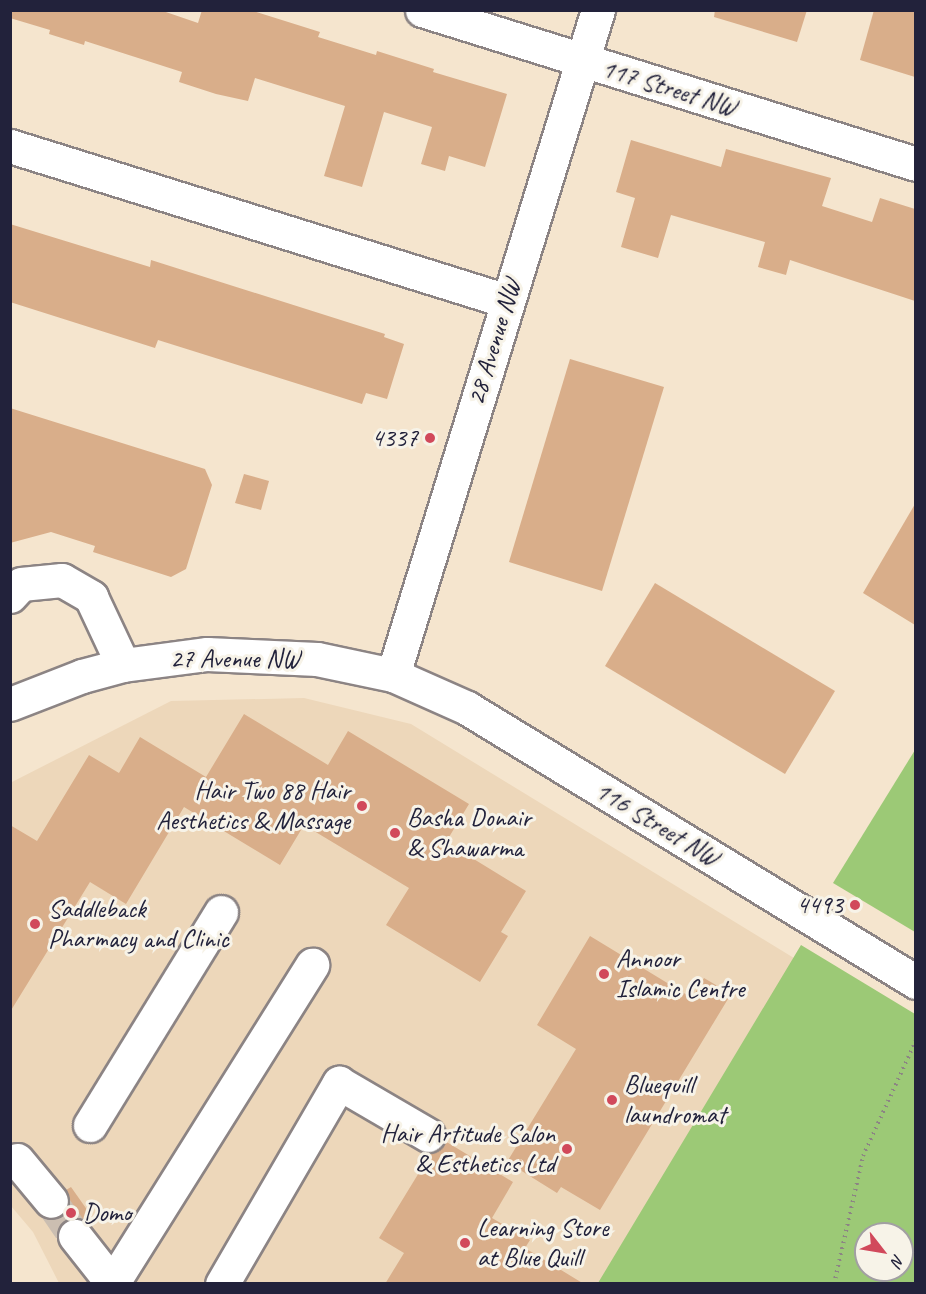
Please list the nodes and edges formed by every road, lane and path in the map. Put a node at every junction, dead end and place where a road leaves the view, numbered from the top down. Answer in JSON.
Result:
{"nodes":[{"id":1,"x":422,"y":10,"type":"edge"},
{"id":2,"x":598,"y":10,"type":"edge"},
{"id":3,"x":582,"y":61,"type":"junction"},
{"id":4,"x":10,"y":146,"type":"edge"},
{"id":5,"x":915,"y":164,"type":"edge"},
{"id":6,"x":507,"y":301,"type":"junction"},
{"id":7,"x":10,"y":596,"type":"edge"},
{"id":8,"x":123,"y":665,"type":"junction"},
{"id":9,"x":393,"y":675,"type":"junction"},
{"id":10,"x":10,"y":704,"type":"edge"},
{"id":11,"x":221,"y":912,"type":"dead end"},
{"id":12,"x":312,"y":965,"type":"dead end"},
{"id":13,"x":915,"y":982,"type":"edge"},
{"id":14,"x":915,"y":1040,"type":"edge"},
{"id":15,"x":90,"y":1125,"type":"dead end"},
{"id":16,"x":428,"y":1135,"type":"dead end"},
{"id":17,"x":28,"y":1155,"type":"dead end"},
{"id":18,"x":58,"y":1196,"type":"tunnel mouth"},
{"id":19,"x":83,"y":1230,"type":"tunnel mouth"},
{"id":20,"x":115,"y":1278,"type":"edge"},
{"id":21,"x":222,"y":1284,"type":"edge"},
{"id":22,"x":834,"y":1284,"type":"edge"}],
"edges":[{"from":1,"to":3,"type":"street","name":"117 Street NW"},
{"from":2,"to":3,"type":"street","name":"28 Avenue NW"},
{"from":3,"to":5,"type":"street","name":"117 Street NW"},
{"from":3,"to":6,"type":"street","name":"28 Avenue NW"},
{"from":4,"to":6,"type":"street"},
{"from":6,"to":9,"type":"street","name":"28 Avenue NW"},
{"from":7,"to":8,"type":"street"},
{"from":8,"to":9,"type":"street","name":"27 Avenue NW"},
{"from":8,"to":10,"type":"street","name":"27 Avenue NW"},
{"from":9,"to":13,"type":"street","name":"116 Street NW"},
{"from":11,"to":15,"type":"street"},
{"from":12,"to":20,"type":"street"},
{"from":14,"to":22,"type":"path"},
{"from":16,"to":21,"type":"street"},
{"from":17,"to":18,"type":"street"},
{"from":19,"to":20,"type":"street"}]}
